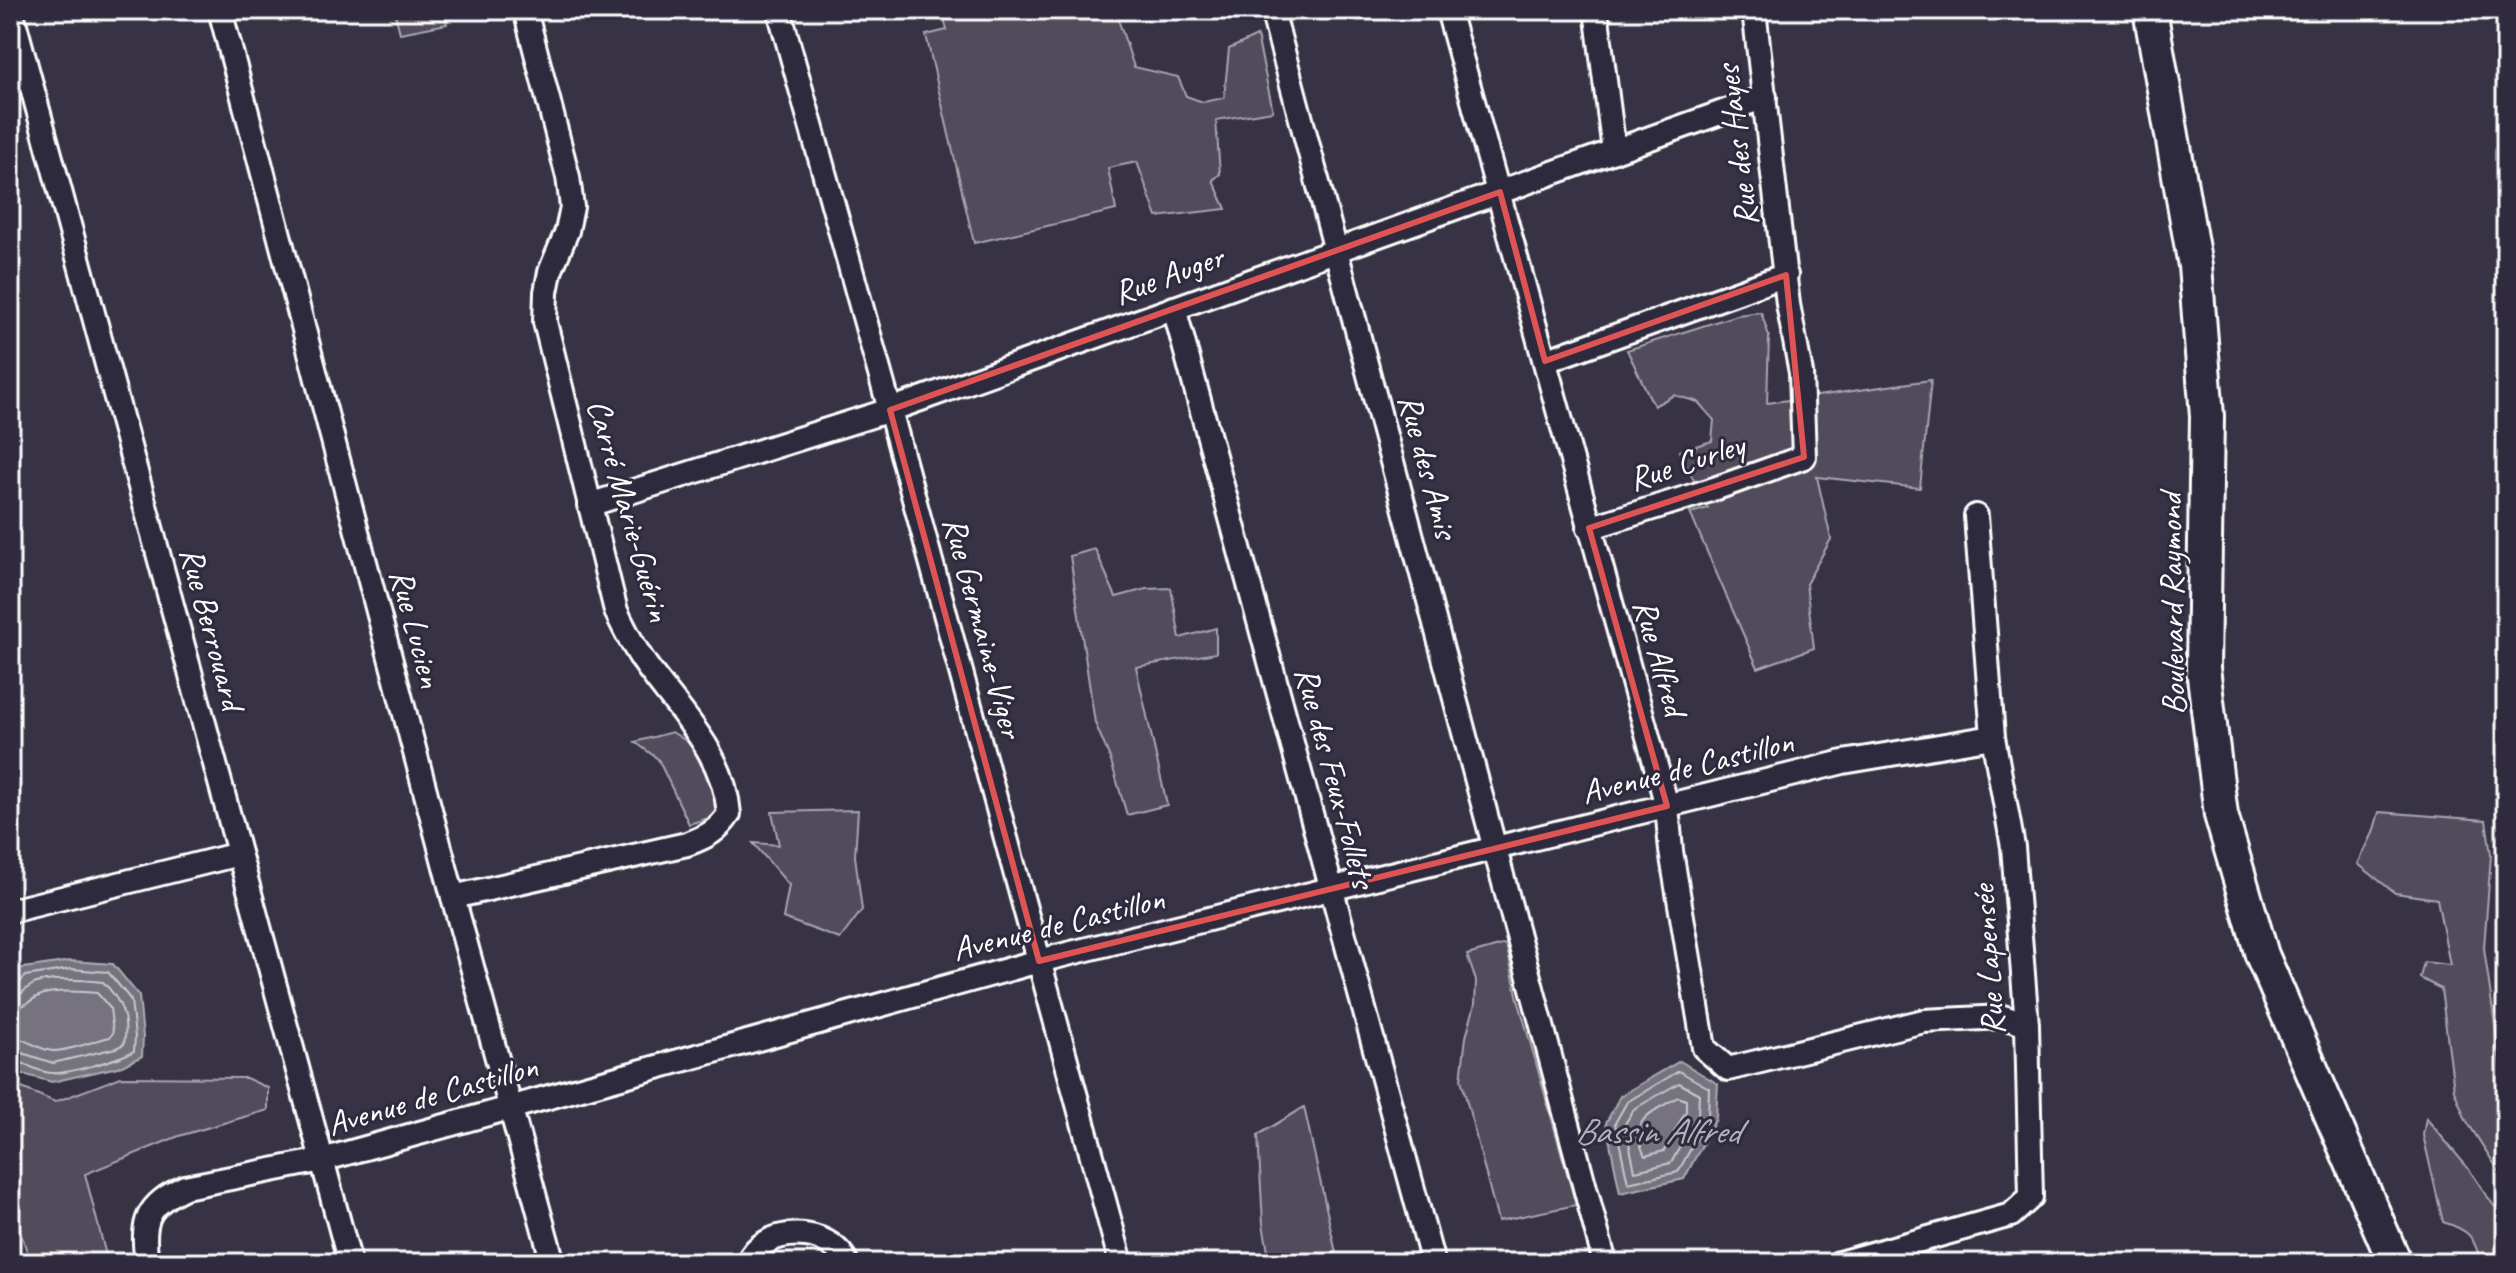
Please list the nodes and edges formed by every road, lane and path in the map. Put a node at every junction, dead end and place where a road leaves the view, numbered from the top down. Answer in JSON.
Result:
{"nodes":[{"id":1,"x":11,"y":10,"type":"edge"},
{"id":2,"x":220,"y":10,"type":"edge"},
{"id":3,"x":525,"y":10,"type":"edge"},
{"id":4,"x":779,"y":10,"type":"edge"},
{"id":5,"x":1272,"y":10,"type":"edge"},
{"id":6,"x":1448,"y":10,"type":"edge"},
{"id":7,"x":1596,"y":10,"type":"edge"},
{"id":8,"x":1754,"y":10,"type":"edge"},
{"id":9,"x":2150,"y":10,"type":"edge"},
{"id":10,"x":17,"y":60,"type":"edge"},
{"id":11,"x":1765,"y":97,"type":"junction"},
{"id":12,"x":1614,"y":151,"type":"junction"},
{"id":13,"x":1500,"y":192,"type":"junction"},
{"id":14,"x":1336,"y":250,"type":"junction"},
{"id":15,"x":1786,"y":275,"type":"junction"},
{"id":16,"x":1174,"y":308,"type":"junction"},
{"id":17,"x":1545,"y":361,"type":"junction"},
{"id":18,"x":890,"y":410,"type":"junction"},
{"id":19,"x":1804,"y":457,"type":"joint"},
{"id":20,"x":589,"y":505,"type":"junction"},
{"id":21,"x":1976,"y":516,"type":"dead end"},
{"id":22,"x":1589,"y":528,"type":"junction"},
{"id":23,"x":1993,"y":737,"type":"junction"},
{"id":24,"x":1667,"y":806,"type":"junction"},
{"id":25,"x":1495,"y":848,"type":"junction"},
{"id":26,"x":239,"y":854,"type":"junction"},
{"id":27,"x":1331,"y":889,"type":"junction"},
{"id":28,"x":453,"y":897,"type":"junction"},
{"id":29,"x":10,"y":911,"type":"edge"},
{"id":30,"x":1039,"y":961,"type":"junction"},
{"id":31,"x":2027,"y":1025,"type":"junction"},
{"id":32,"x":511,"y":1107,"type":"junction"},
{"id":33,"x":322,"y":1160,"type":"junction"},
{"id":34,"x":147,"y":1263,"type":"edge"},
{"id":35,"x":350,"y":1263,"type":"edge"},
{"id":36,"x":553,"y":1263,"type":"edge"},
{"id":37,"x":747,"y":1263,"type":"edge"},
{"id":38,"x":847,"y":1263,"type":"edge"},
{"id":39,"x":1121,"y":1263,"type":"edge"},
{"id":40,"x":1433,"y":1263,"type":"edge"},
{"id":41,"x":1605,"y":1263,"type":"edge"},
{"id":42,"x":1839,"y":1263,"type":"edge"},
{"id":43,"x":2395,"y":1263,"type":"edge"}],
"edges":[{"from":1,"to":10,"type":"street","name":"Rue Berrouard"},
{"from":2,"to":28,"type":"street","name":"Rue Lucien"},
{"from":3,"to":20,"type":"street","name":"Carré Marie-Guérin"},
{"from":4,"to":18,"type":"street","name":"Rue Germaine-Viger"},
{"from":5,"to":14,"type":"street","name":"Rue des Amis"},
{"from":6,"to":13,"type":"street","name":"Rue Alfred"},
{"from":7,"to":12,"type":"street"},
{"from":8,"to":11,"type":"street","name":"Rue des Hayes"},
{"from":9,"to":43,"type":"street","name":"Boulevard Raymond"},
{"from":10,"to":26,"type":"street","name":"Rue Berrouard"},
{"from":11,"to":12,"type":"street","name":"Rue Auger"},
{"from":11,"to":15,"type":"street","name":"Rue des Hayes"},
{"from":12,"to":13,"type":"street","name":"Rue Auger"},
{"from":13,"to":14,"type":"street","name":"Rue Auger"},
{"from":13,"to":17,"type":"street","name":"Rue Alfred"},
{"from":14,"to":16,"type":"street","name":"Rue Auger"},
{"from":14,"to":25,"type":"street","name":"Rue des Amis"},
{"from":15,"to":17,"type":"street"},
{"from":15,"to":19,"type":"street","name":"Rue des Hayes"},
{"from":16,"to":18,"type":"street","name":"Rue Auger"},
{"from":16,"to":27,"type":"street","name":"Rue des Feux-Follets"},
{"from":17,"to":22,"type":"street","name":"Rue Alfred"},
{"from":18,"to":20,"type":"street","name":"Rue Auger"},
{"from":18,"to":30,"type":"street","name":"Rue Germaine-Viger"},
{"from":19,"to":22,"type":"street","name":"Rue Curley"},
{"from":20,"to":28,"type":"street","name":"Carré Marie-Guérin"},
{"from":21,"to":23,"type":"street","name":"Rue Lapensée"},
{"from":22,"to":24,"type":"street","name":"Rue Alfred"},
{"from":23,"to":24,"type":"street","name":"Avenue de Castillon"},
{"from":23,"to":31,"type":"street","name":"Rue Lapensée"},
{"from":24,"to":25,"type":"street","name":"Avenue de Castillon"},
{"from":24,"to":31,"type":"street","name":"Rue Alfred"},
{"from":25,"to":27,"type":"street","name":"Avenue de Castillon"},
{"from":25,"to":41,"type":"street","name":"Rue des Amis"},
{"from":26,"to":29,"type":"street"},
{"from":26,"to":33,"type":"street","name":"Rue Berrouard"},
{"from":27,"to":30,"type":"street","name":"Avenue de Castillon"},
{"from":27,"to":40,"type":"street","name":"Rue des Feux-Follets"},
{"from":28,"to":32,"type":"street","name":"Rue Lucien"},
{"from":30,"to":32,"type":"street","name":"Avenue de Castillon"},
{"from":30,"to":39,"type":"street","name":"Rue Germaine-Viger"},
{"from":31,"to":42,"type":"street","name":"Rue Lapensée"},
{"from":32,"to":33,"type":"street","name":"Avenue de Castillon"},
{"from":32,"to":36,"type":"street","name":"Rue Lucien"},
{"from":33,"to":34,"type":"street","name":"Avenue de Castillon"},
{"from":33,"to":35,"type":"street","name":"Rue Berrouard"},
{"from":37,"to":38,"type":"street"}]}
